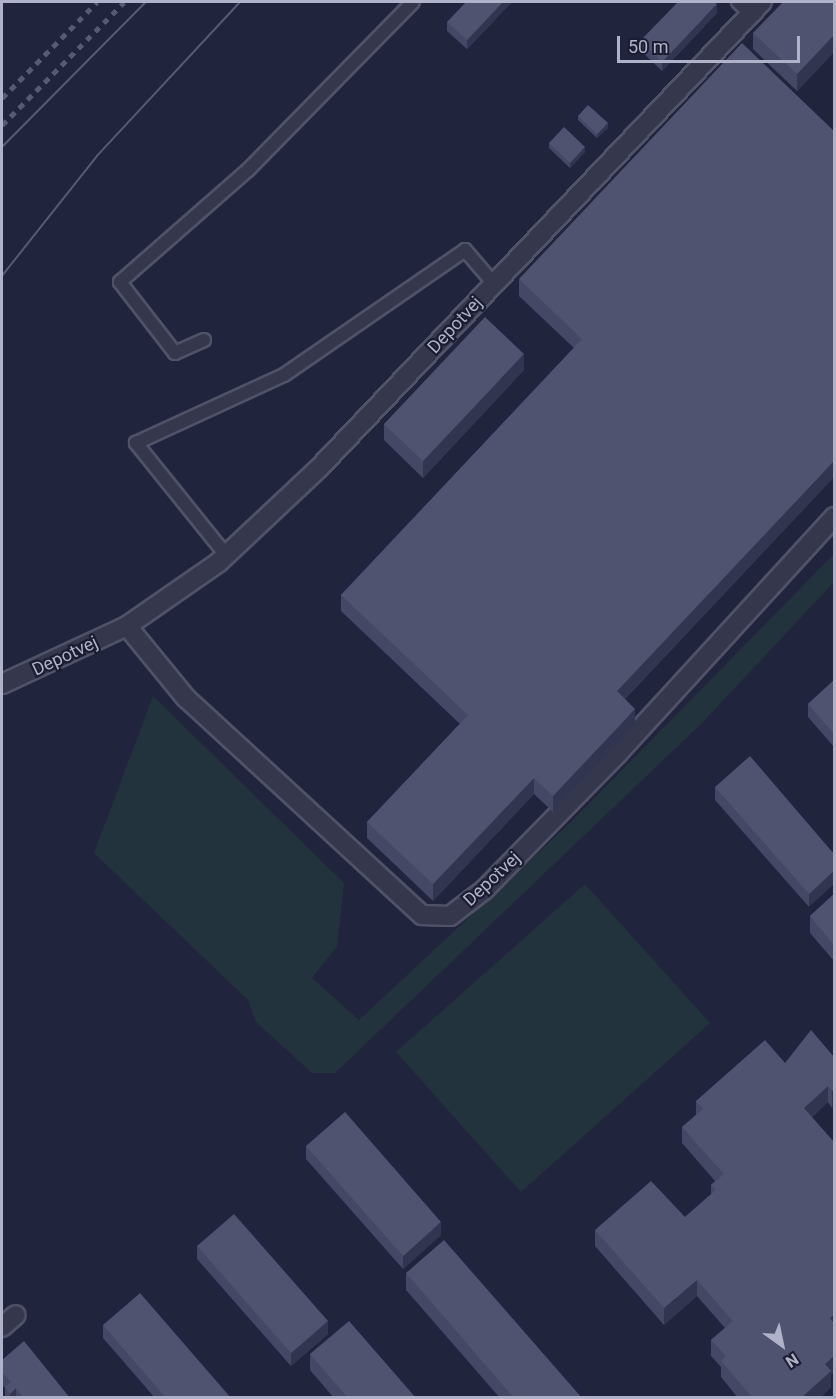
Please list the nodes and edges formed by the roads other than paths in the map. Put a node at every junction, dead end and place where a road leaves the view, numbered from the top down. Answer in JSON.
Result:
{"nodes":[{"id":1,"x":413,"y":2,"type":"edge"},
{"id":2,"x":750,"y":5,"type":"edge"},
{"id":3,"x":494,"y":284,"type":"junction"},
{"id":4,"x":204,"y":340,"type":"dead end"},
{"id":5,"x":834,"y":517,"type":"edge"},
{"id":6,"x":226,"y":555,"type":"junction"},
{"id":7,"x":127,"y":626,"type":"junction"},
{"id":8,"x":2,"y":684,"type":"edge"},
{"id":9,"x":16,"y":1315,"type":"dead end"},
{"id":10,"x":2,"y":1327,"type":"edge"}],
"edges":[{"from":1,"to":4,"type":"lane"},
{"from":2,"to":3,"type":"street","name":"Depotvej"},
{"from":3,"to":6,"type":"street","name":"Depotvej"},
{"from":3,"to":6,"type":"lane"},
{"from":5,"to":7,"type":"street","name":"Depotvej"},
{"from":6,"to":7,"type":"street","name":"Depotvej"},
{"from":7,"to":8,"type":"street","name":"Depotvej"},
{"from":9,"to":10,"type":"street"}]}
